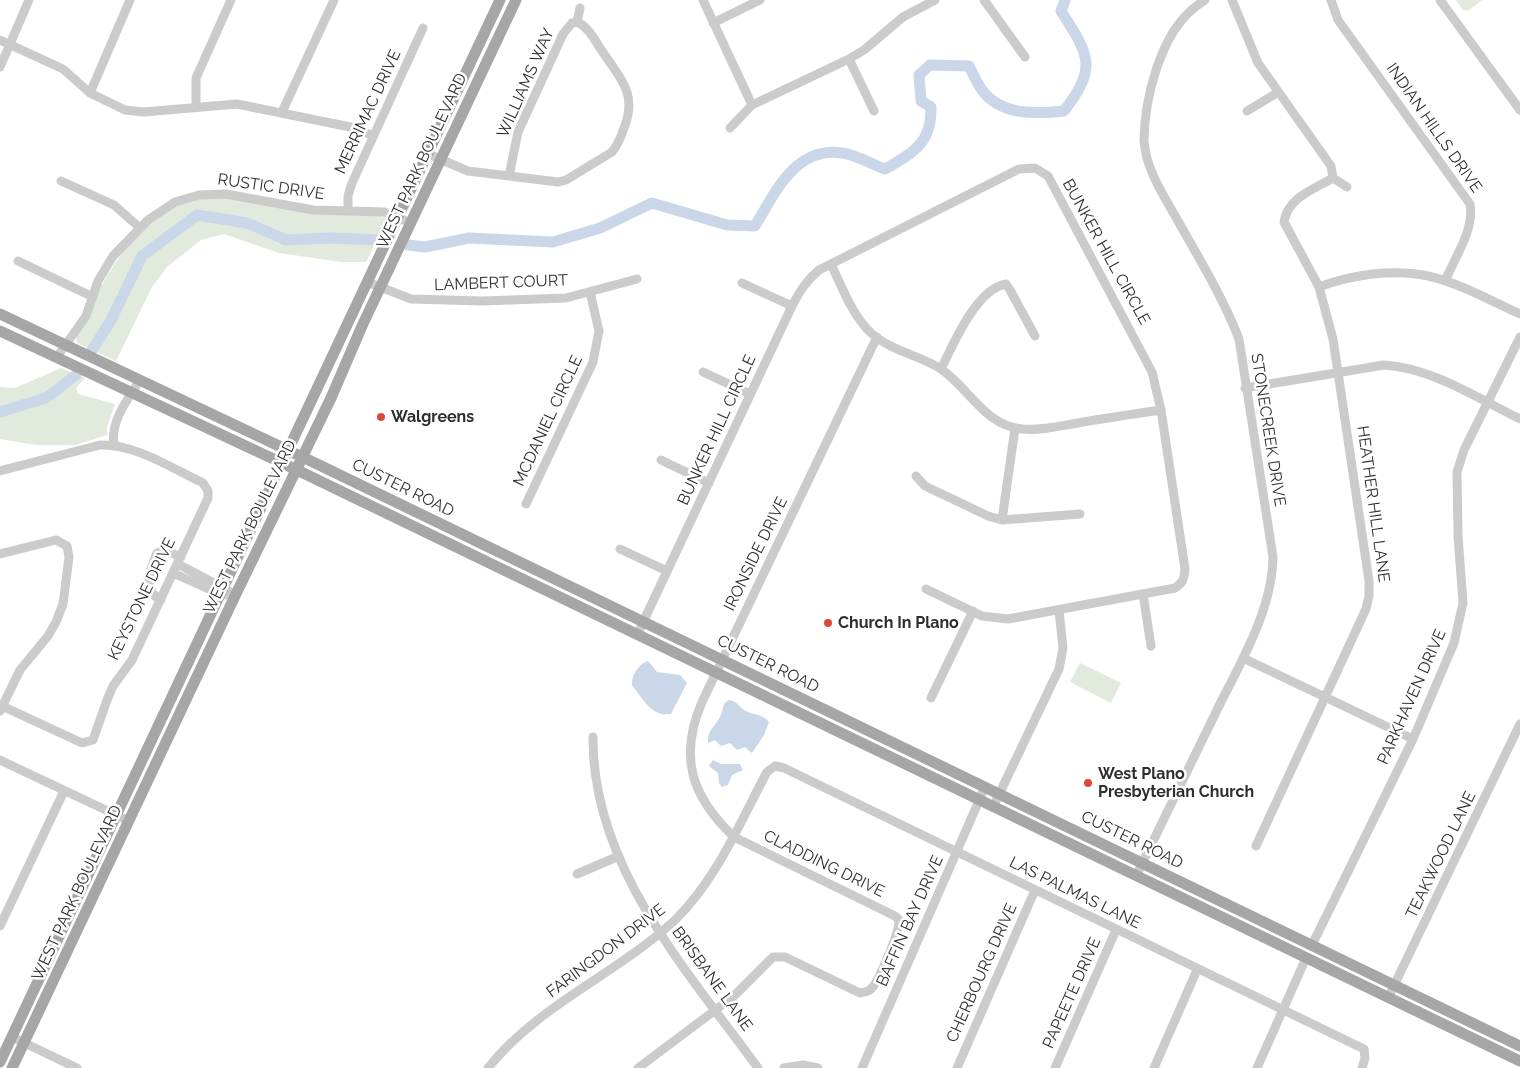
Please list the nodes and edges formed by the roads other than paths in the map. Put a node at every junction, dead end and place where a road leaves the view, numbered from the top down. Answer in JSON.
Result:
{"nodes":[{"id":1,"x":29,"y":0,"type":"edge"},
{"id":2,"x":130,"y":0,"type":"edge"},
{"id":3,"x":231,"y":0,"type":"edge"},
{"id":4,"x":334,"y":0,"type":"edge"},
{"id":5,"x":500,"y":0,"type":"edge"},
{"id":6,"x":516,"y":0,"type":"edge"},
{"id":7,"x":702,"y":0,"type":"edge"},
{"id":8,"x":760,"y":0,"type":"edge"},
{"id":9,"x":935,"y":0,"type":"edge"},
{"id":10,"x":984,"y":0,"type":"edge"},
{"id":11,"x":1205,"y":0,"type":"edge"},
{"id":12,"x":1232,"y":0,"type":"edge"},
{"id":13,"x":1331,"y":0,"type":"edge"},
{"id":14,"x":1440,"y":0,"type":"edge"},
{"id":15,"x":580,"y":8,"type":"dead end"},
{"id":16,"x":577,"y":22,"type":"junction"},
{"id":17,"x":713,"y":23,"type":"junction"},
{"id":18,"x":423,"y":28,"type":"dead end"},
{"id":19,"x":4,"y":42,"type":"edge"},
{"id":20,"x":1025,"y":57,"type":"dead end"},
{"id":21,"x":849,"y":59,"type":"junction"},
{"id":22,"x":0,"y":67,"type":"edge"},
{"id":23,"x":90,"y":93,"type":"junction"},
{"id":24,"x":1277,"y":93,"type":"junction"},
{"id":25,"x":752,"y":105,"type":"junction"},
{"id":26,"x":196,"y":107,"type":"junction"},
{"id":27,"x":1520,"y":110,"type":"edge"},
{"id":28,"x":874,"y":111,"type":"dead end"},
{"id":29,"x":1247,"y":111,"type":"dead end"},
{"id":30,"x":282,"y":112,"type":"junction"},
{"id":31,"x":730,"y":128,"type":"dead end"},
{"id":32,"x":373,"y":136,"type":"junction"},
{"id":33,"x":428,"y":154,"type":"junction"},
{"id":34,"x":440,"y":160,"type":"junction"},
{"id":35,"x":509,"y":176,"type":"junction"},
{"id":36,"x":1333,"y":178,"type":"junction"},
{"id":37,"x":60,"y":181,"type":"dead end"},
{"id":38,"x":1347,"y":187,"type":"dead end"},
{"id":39,"x":348,"y":210,"type":"junction"},
{"id":40,"x":398,"y":217,"type":"junction"},
{"id":41,"x":411,"y":223,"type":"junction"},
{"id":42,"x":140,"y":228,"type":"junction"},
{"id":43,"x":18,"y":261,"type":"dead end"},
{"id":44,"x":830,"y":264,"type":"junction"},
{"id":45,"x":637,"y":279,"type":"dead end"},
{"id":46,"x":1445,"y":281,"type":"junction"},
{"id":47,"x":367,"y":282,"type":"junction"},
{"id":48,"x":742,"y":283,"type":"dead end"},
{"id":49,"x":1319,"y":287,"type":"junction"},
{"id":50,"x":380,"y":288,"type":"junction"},
{"id":51,"x":590,"y":292,"type":"junction"},
{"id":52,"x":93,"y":297,"type":"junction"},
{"id":53,"x":792,"y":306,"type":"junction"},
{"id":54,"x":0,"y":314,"type":"edge"},
{"id":55,"x":1520,"y":314,"type":"edge"},
{"id":56,"x":0,"y":331,"type":"edge"},
{"id":57,"x":1035,"y":336,"type":"dead end"},
{"id":58,"x":877,"y":337,"type":"junction"},
{"id":59,"x":1520,"y":337,"type":"edge"},
{"id":60,"x":64,"y":345,"type":"junction"},
{"id":61,"x":337,"y":346,"type":"junction"},
{"id":62,"x":350,"y":353,"type":"junction"},
{"id":63,"x":57,"y":357,"type":"junction"},
{"id":64,"x":941,"y":369,"type":"junction"},
{"id":65,"x":703,"y":372,"type":"dead end"},
{"id":66,"x":1340,"y":372,"type":"junction"},
{"id":67,"x":140,"y":380,"type":"junction"},
{"id":68,"x":1246,"y":388,"type":"junction"},
{"id":69,"x":133,"y":392,"type":"junction"},
{"id":70,"x":750,"y":394,"type":"junction"},
{"id":71,"x":1488,"y":403,"type":"junction"},
{"id":72,"x":1161,"y":410,"type":"junction"},
{"id":73,"x":1520,"y":419,"type":"edge"},
{"id":74,"x":1015,"y":428,"type":"junction"},
{"id":75,"x":114,"y":445,"type":"junction"},
{"id":76,"x":288,"y":450,"type":"junction"},
{"id":77,"x":303,"y":457,"type":"junction"},
{"id":78,"x":661,"y":460,"type":"dead end"},
{"id":79,"x":282,"y":463,"type":"junction"},
{"id":80,"x":297,"y":470,"type":"junction"},
{"id":81,"x":0,"y":471,"type":"edge"},
{"id":82,"x":916,"y":476,"type":"dead end"},
{"id":83,"x":709,"y":483,"type":"junction"},
{"id":84,"x":526,"y":504,"type":"dead end"},
{"id":85,"x":1080,"y":514,"type":"dead end"},
{"id":86,"x":1002,"y":520,"type":"junction"},
{"id":87,"x":620,"y":549,"type":"dead end"},
{"id":88,"x":0,"y":554,"type":"edge"},
{"id":89,"x":179,"y":560,"type":"junction"},
{"id":90,"x":667,"y":571,"type":"junction"},
{"id":91,"x":173,"y":573,"type":"junction"},
{"id":92,"x":926,"y":589,"type":"dead end"},
{"id":93,"x":222,"y":590,"type":"junction"},
{"id":94,"x":1143,"y":594,"type":"junction"},
{"id":95,"x":235,"y":596,"type":"junction"},
{"id":96,"x":161,"y":600,"type":"junction"},
{"id":97,"x":1059,"y":610,"type":"junction"},
{"id":98,"x":972,"y":611,"type":"junction"},
{"id":99,"x":643,"y":622,"type":"junction"},
{"id":100,"x":637,"y":635,"type":"junction"},
{"id":101,"x":1151,"y":646,"type":"dead end"},
{"id":102,"x":1243,"y":658,"type":"junction"},
{"id":103,"x":722,"y":660,"type":"junction"},
{"id":104,"x":716,"y":674,"type":"junction"},
{"id":105,"x":931,"y":698,"type":"dead end"},
{"id":106,"x":1325,"y":698,"type":"junction"},
{"id":107,"x":1,"y":707,"type":"edge"},
{"id":108,"x":161,"y":720,"type":"junction"},
{"id":109,"x":1520,"y":724,"type":"edge"},
{"id":110,"x":174,"y":726,"type":"junction"},
{"id":111,"x":593,"y":737,"type":"dead end"},
{"id":112,"x":1412,"y":739,"type":"junction"},
{"id":113,"x":0,"y":760,"type":"edge"},
{"id":114,"x":772,"y":767,"type":"joint"},
{"id":115,"x":985,"y":787,"type":"junction"},
{"id":116,"x":64,"y":791,"type":"junction"},
{"id":117,"x":999,"y":793,"type":"junction"},
{"id":118,"x":979,"y":800,"type":"junction"},
{"id":119,"x":993,"y":807,"type":"junction"},
{"id":120,"x":116,"y":815,"type":"junction"},
{"id":121,"x":129,"y":821,"type":"junction"},
{"id":122,"x":734,"y":837,"type":"junction"},
{"id":123,"x":1256,"y":846,"type":"dead end"},
{"id":124,"x":956,"y":852,"type":"junction"},
{"id":125,"x":619,"y":856,"type":"junction"},
{"id":126,"x":1142,"y":863,"type":"junction"},
{"id":127,"x":576,"y":874,"type":"dead end"},
{"id":128,"x":1136,"y":876,"type":"junction"},
{"id":129,"x":1035,"y":890,"type":"junction"},
{"id":130,"x":0,"y":926,"type":"edge"},
{"id":131,"x":1116,"y":930,"type":"junction"},
{"id":132,"x":660,"y":932,"type":"junction"},
{"id":133,"x":1312,"y":946,"type":"junction"},
{"id":134,"x":1306,"y":958,"type":"junction"},
{"id":135,"x":1197,"y":970,"type":"junction"},
{"id":136,"x":1394,"y":985,"type":"junction"},
{"id":137,"x":1388,"y":998,"type":"junction"},
{"id":138,"x":716,"y":1010,"type":"junction"},
{"id":139,"x":1282,"y":1010,"type":"junction"},
{"id":140,"x":1477,"y":1025,"type":"junction"},
{"id":141,"x":12,"y":1036,"type":"junction"},
{"id":142,"x":1471,"y":1038,"type":"junction"},
{"id":143,"x":25,"y":1042,"type":"junction"},
{"id":144,"x":1520,"y":1046,"type":"edge"},
{"id":145,"x":1520,"y":1061,"type":"edge"},
{"id":146,"x":0,"y":1062,"type":"edge"},
{"id":147,"x":650,"y":1065,"type":"edge"},
{"id":148,"x":12,"y":1068,"type":"edge"},
{"id":149,"x":76,"y":1068,"type":"edge"},
{"id":150,"x":488,"y":1068,"type":"edge"},
{"id":151,"x":638,"y":1068,"type":"edge"},
{"id":152,"x":758,"y":1068,"type":"edge"},
{"id":153,"x":784,"y":1068,"type":"edge"},
{"id":154,"x":818,"y":1068,"type":"edge"},
{"id":155,"x":862,"y":1068,"type":"edge"},
{"id":156,"x":957,"y":1068,"type":"edge"},
{"id":157,"x":1055,"y":1068,"type":"edge"},
{"id":158,"x":1154,"y":1068,"type":"edge"},
{"id":159,"x":1257,"y":1068,"type":"edge"},
{"id":160,"x":1362,"y":1068,"type":"edge"}],
"edges":[{"from":1,"to":19,"type":"street"},
{"from":2,"to":23,"type":"street"},
{"from":3,"to":26,"type":"street"},
{"from":4,"to":30,"type":"street"},
{"from":5,"to":33,"type":"main road","name":"WEST PARK BOULEVARD"},
{"from":6,"to":34,"type":"main road","name":"WEST PARK BOULEVARD"},
{"from":7,"to":17,"type":"street"},
{"from":8,"to":17,"type":"street"},
{"from":9,"to":21,"type":"street"},
{"from":10,"to":20,"type":"street"},
{"from":11,"to":68,"type":"street","name":"STONECREEK DRIVE"},
{"from":12,"to":24,"type":"street"},
{"from":13,"to":46,"type":"street","name":"INDIAN HILLS DRIVE"},
{"from":14,"to":27,"type":"street"},
{"from":15,"to":16,"type":"street","name":"WILLIAMS WAY"},
{"from":16,"to":35,"type":"street","name":"WILLIAMS WAY"},
{"from":16,"to":35,"type":"street"},
{"from":17,"to":25,"type":"street"},
{"from":18,"to":32,"type":"street","name":"MERRIMAC DRIVE"},
{"from":19,"to":22,"type":"street"},
{"from":19,"to":23,"type":"street"},
{"from":21,"to":25,"type":"street"},
{"from":21,"to":28,"type":"street"},
{"from":23,"to":26,"type":"street"},
{"from":24,"to":29,"type":"street"},
{"from":24,"to":36,"type":"street"},
{"from":25,"to":31,"type":"street"},
{"from":26,"to":30,"type":"street"},
{"from":30,"to":32,"type":"street"},
{"from":32,"to":39,"type":"street","name":"MERRIMAC DRIVE"},
{"from":33,"to":34,"type":"street"},
{"from":33,"to":40,"type":"main road","name":"WEST PARK BOULEVARD"},
{"from":34,"to":35,"type":"street"},
{"from":34,"to":41,"type":"main road","name":"WEST PARK BOULEVARD"},
{"from":36,"to":38,"type":"street"},
{"from":36,"to":49,"type":"street","name":"HEATHER HILL LANE"},
{"from":37,"to":42,"type":"street"},
{"from":39,"to":40,"type":"street","name":"RUSTIC DRIVE"},
{"from":39,"to":42,"type":"street","name":"RUSTIC DRIVE"},
{"from":40,"to":41,"type":"street","name":"RUSTIC DRIVE"},
{"from":40,"to":47,"type":"main road","name":"WEST PARK BOULEVARD"},
{"from":41,"to":50,"type":"main road","name":"WEST PARK BOULEVARD"},
{"from":42,"to":52,"type":"street","name":"RUSTIC DRIVE"},
{"from":43,"to":52,"type":"street"},
{"from":44,"to":53,"type":"street","name":"BUNKER HILL CIRCLE"},
{"from":44,"to":58,"type":"street"},
{"from":44,"to":72,"type":"street","name":"BUNKER HILL CIRCLE"},
{"from":45,"to":51,"type":"street","name":"LAMBERT COURT"},
{"from":46,"to":49,"type":"street"},
{"from":46,"to":55,"type":"street"},
{"from":47,"to":50,"type":"street","name":"LAMBERT COURT"},
{"from":47,"to":61,"type":"main road","name":"WEST PARK BOULEVARD"},
{"from":48,"to":53,"type":"street"},
{"from":49,"to":66,"type":"street","name":"HEATHER HILL LANE"},
{"from":50,"to":51,"type":"street","name":"LAMBERT COURT"},
{"from":50,"to":62,"type":"main road","name":"WEST PARK BOULEVARD"},
{"from":51,"to":84,"type":"street","name":"MCDANIEL CIRCLE"},
{"from":52,"to":60,"type":"street","name":"RUSTIC DRIVE"},
{"from":53,"to":70,"type":"street","name":"BUNKER HILL CIRCLE"},
{"from":54,"to":60,"type":"main road","name":"CUSTER ROAD"},
{"from":56,"to":63,"type":"main road","name":"CUSTER ROAD"},
{"from":57,"to":64,"type":"street"},
{"from":58,"to":64,"type":"street"},
{"from":58,"to":103,"type":"street","name":"IRONSIDE DRIVE"},
{"from":59,"to":71,"type":"street","name":"PARKHAVEN DRIVE"},
{"from":60,"to":63,"type":"street","name":"RUSTIC DRIVE"},
{"from":60,"to":67,"type":"main road","name":"CUSTER ROAD"},
{"from":61,"to":62,"type":"main road"},
{"from":61,"to":76,"type":"main road","name":"WEST PARK BOULEVARD"},
{"from":62,"to":77,"type":"main road","name":"WEST PARK BOULEVARD"},
{"from":63,"to":69,"type":"main road","name":"CUSTER ROAD"},
{"from":64,"to":74,"type":"street"},
{"from":65,"to":70,"type":"street"},
{"from":66,"to":68,"type":"street"},
{"from":66,"to":71,"type":"street"},
{"from":66,"to":106,"type":"street","name":"HEATHER HILL LANE"},
{"from":67,"to":69,"type":"street"},
{"from":67,"to":76,"type":"main road","name":"CUSTER ROAD"},
{"from":68,"to":102,"type":"street","name":"STONECREEK DRIVE"},
{"from":69,"to":75,"type":"street"},
{"from":69,"to":79,"type":"main road","name":"CUSTER ROAD"},
{"from":70,"to":83,"type":"street","name":"BUNKER HILL CIRCLE"},
{"from":71,"to":73,"type":"street"},
{"from":71,"to":112,"type":"street","name":"PARKHAVEN DRIVE"},
{"from":72,"to":74,"type":"street"},
{"from":72,"to":94,"type":"street","name":"BUNKER HILL CIRCLE"},
{"from":74,"to":86,"type":"street"},
{"from":75,"to":81,"type":"street"},
{"from":75,"to":89,"type":"street","name":"KEYSTONE DRIVE"},
{"from":76,"to":77,"type":"main road","name":"CUSTER ROAD"},
{"from":76,"to":79,"type":"main road","name":"WEST PARK BOULEVARD"},
{"from":77,"to":80,"type":"main road","name":"WEST PARK BOULEVARD"},
{"from":77,"to":99,"type":"main road","name":"CUSTER ROAD"},
{"from":78,"to":83,"type":"street"},
{"from":79,"to":80,"type":"main road","name":"CUSTER ROAD"},
{"from":79,"to":93,"type":"main road","name":"WEST PARK BOULEVARD"},
{"from":80,"to":95,"type":"main road","name":"WEST PARK BOULEVARD"},
{"from":80,"to":100,"type":"main road","name":"CUSTER ROAD"},
{"from":82,"to":86,"type":"street"},
{"from":83,"to":90,"type":"street","name":"BUNKER HILL CIRCLE"},
{"from":85,"to":86,"type":"street"},
{"from":87,"to":90,"type":"street"},
{"from":88,"to":107,"type":"street"},
{"from":89,"to":91,"type":"street","name":"KEYSTONE DRIVE"},
{"from":89,"to":93,"type":"street"},
{"from":89,"to":96,"type":"street"},
{"from":90,"to":99,"type":"street","name":"BUNKER HILL CIRCLE"},
{"from":91,"to":93,"type":"street"},
{"from":91,"to":96,"type":"street","name":"KEYSTONE DRIVE"},
{"from":92,"to":98,"type":"street","name":"BUNKER HILL CIRCLE"},
{"from":93,"to":95,"type":"street"},
{"from":93,"to":108,"type":"main road","name":"WEST PARK BOULEVARD"},
{"from":94,"to":97,"type":"street","name":"BUNKER HILL CIRCLE"},
{"from":94,"to":101,"type":"street"},
{"from":95,"to":110,"type":"main road","name":"WEST PARK BOULEVARD"},
{"from":96,"to":107,"type":"street","name":"KEYSTONE DRIVE"},
{"from":97,"to":98,"type":"street","name":"BUNKER HILL CIRCLE"},
{"from":97,"to":117,"type":"street"},
{"from":98,"to":105,"type":"street"},
{"from":99,"to":100,"type":"street","name":"BUNKER HILL CIRCLE"},
{"from":99,"to":103,"type":"main road","name":"CUSTER ROAD"},
{"from":100,"to":104,"type":"main road","name":"CUSTER ROAD"},
{"from":102,"to":106,"type":"street"},
{"from":102,"to":126,"type":"street","name":"STONECREEK DRIVE"},
{"from":103,"to":104,"type":"street","name":"IRONSIDE DRIVE"},
{"from":103,"to":115,"type":"main road","name":"CUSTER ROAD"},
{"from":104,"to":118,"type":"main road","name":"CUSTER ROAD"},
{"from":104,"to":122,"type":"street","name":"IRONSIDE DRIVE"},
{"from":106,"to":112,"type":"street"},
{"from":106,"to":123,"type":"street","name":"HEATHER HILL LANE"},
{"from":108,"to":110,"type":"main road"},
{"from":108,"to":120,"type":"main road","name":"WEST PARK BOULEVARD"},
{"from":109,"to":136,"type":"street","name":"TEAKWOOD LANE"},
{"from":110,"to":121,"type":"main road","name":"WEST PARK BOULEVARD"},
{"from":111,"to":125,"type":"street","name":"BRISBANE LANE"},
{"from":112,"to":133,"type":"street","name":"PARKHAVEN DRIVE"},
{"from":113,"to":116,"type":"street"},
{"from":114,"to":122,"type":"street","name":"FARINGDON DRIVE"},
{"from":114,"to":124,"type":"street","name":"LAS PALMAS LANE"},
{"from":115,"to":117,"type":"main road","name":"CUSTER ROAD"},
{"from":115,"to":118,"type":"street","name":"BAFFIN BAY DRIVE"},
{"from":116,"to":120,"type":"street"},
{"from":116,"to":130,"type":"street"},
{"from":117,"to":119,"type":"street"},
{"from":117,"to":126,"type":"main road","name":"CUSTER ROAD"},
{"from":118,"to":119,"type":"main road","name":"CUSTER ROAD"},
{"from":118,"to":124,"type":"street","name":"BAFFIN BAY DRIVE"},
{"from":119,"to":128,"type":"main road","name":"CUSTER ROAD"},
{"from":120,"to":121,"type":"street"},
{"from":120,"to":141,"type":"main road","name":"WEST PARK BOULEVARD"},
{"from":121,"to":143,"type":"main road","name":"WEST PARK BOULEVARD"},
{"from":122,"to":132,"type":"street","name":"FARINGDON DRIVE"},
{"from":122,"to":138,"type":"street","name":"CLADDING DRIVE"},
{"from":124,"to":129,"type":"street","name":"LAS PALMAS LANE"},
{"from":124,"to":155,"type":"street","name":"BAFFIN BAY DRIVE"},
{"from":125,"to":127,"type":"street"},
{"from":125,"to":132,"type":"street","name":"BRISBANE LANE"},
{"from":126,"to":128,"type":"street","name":"STONECREEK DRIVE"},
{"from":126,"to":133,"type":"main road","name":"CUSTER ROAD"},
{"from":128,"to":134,"type":"main road","name":"CUSTER ROAD"},
{"from":129,"to":131,"type":"street","name":"LAS PALMAS LANE"},
{"from":129,"to":156,"type":"street","name":"CHERBOURG DRIVE"},
{"from":131,"to":135,"type":"street","name":"LAS PALMAS LANE"},
{"from":131,"to":157,"type":"street","name":"PAPEETE DRIVE"},
{"from":132,"to":138,"type":"street","name":"BRISBANE LANE"},
{"from":132,"to":150,"type":"street","name":"FARINGDON DRIVE"},
{"from":133,"to":134,"type":"main road"},
{"from":133,"to":136,"type":"main road","name":"CUSTER ROAD"},
{"from":134,"to":137,"type":"main road","name":"CUSTER ROAD"},
{"from":134,"to":139,"type":"street"},
{"from":135,"to":139,"type":"street","name":"LAS PALMAS LANE"},
{"from":135,"to":158,"type":"street"},
{"from":136,"to":137,"type":"street","name":"TEAKWOOD LANE"},
{"from":136,"to":140,"type":"main road","name":"CUSTER ROAD"},
{"from":137,"to":142,"type":"main road","name":"CUSTER ROAD"},
{"from":138,"to":147,"type":"street"},
{"from":138,"to":152,"type":"street","name":"BRISBANE LANE"},
{"from":139,"to":159,"type":"street"},
{"from":139,"to":160,"type":"street","name":"LAS PALMAS LANE"},
{"from":140,"to":142,"type":"main road"},
{"from":140,"to":144,"type":"main road","name":"CUSTER ROAD"},
{"from":141,"to":143,"type":"street"},
{"from":141,"to":146,"type":"main road","name":"WEST PARK BOULEVARD"},
{"from":142,"to":145,"type":"main road","name":"CUSTER ROAD"},
{"from":143,"to":148,"type":"main road","name":"WEST PARK BOULEVARD"},
{"from":143,"to":149,"type":"street"},
{"from":147,"to":151,"type":"street"},
{"from":153,"to":154,"type":"street"}]}
